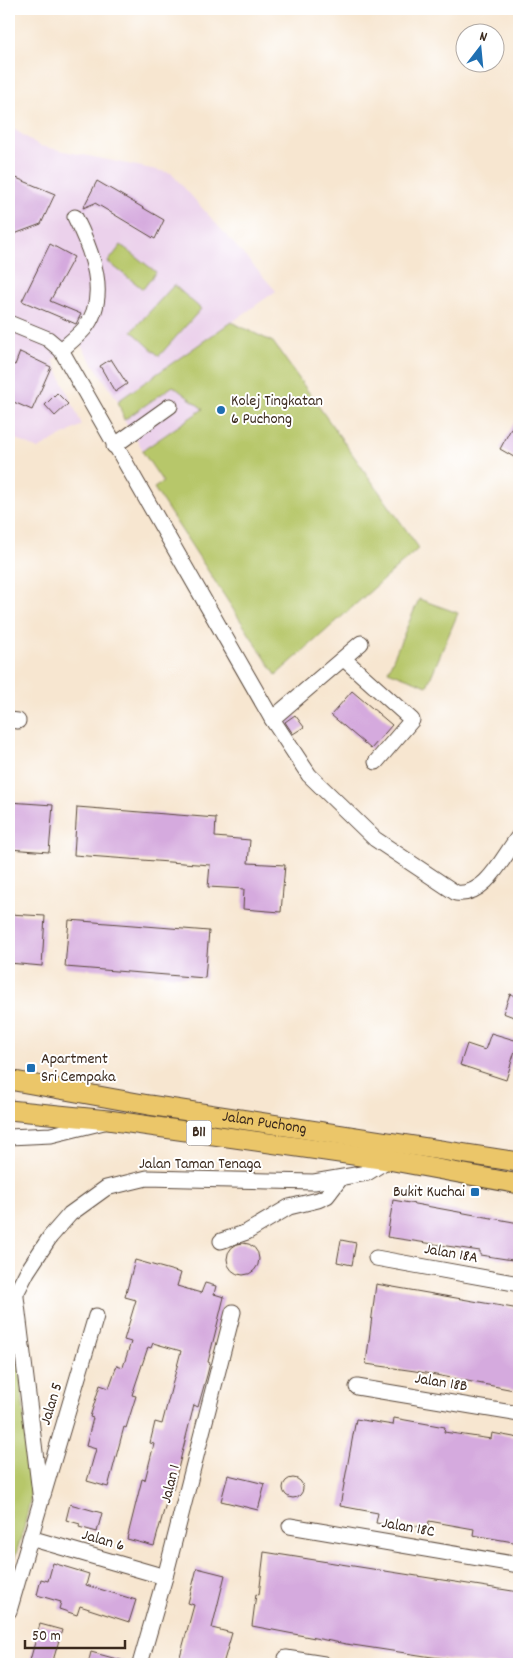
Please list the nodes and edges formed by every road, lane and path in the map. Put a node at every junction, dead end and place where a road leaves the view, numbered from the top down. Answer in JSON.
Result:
{"nodes":[{"id":1,"x":75,"y":216,"type":"dead end"},
{"id":2,"x":9,"y":323,"type":"edge"},
{"id":3,"x":61,"y":350,"type":"junction"},
{"id":4,"x":170,"y":406,"type":"dead end"},
{"id":5,"x":114,"y":446,"type":"junction"},
{"id":6,"x":361,"y":644,"type":"dead end"},
{"id":7,"x":344,"y":659,"type":"junction"},
{"id":8,"x":272,"y":719,"type":"junction"},
{"id":9,"x":376,"y":762,"type":"dead end"},
{"id":10,"x":519,"y":836,"type":"edge"},
{"id":11,"x":9,"y":1080,"type":"edge"},
{"id":12,"x":9,"y":1110,"type":"edge"},
{"id":13,"x":108,"y":1120,"type":"junction"},
{"id":14,"x":10,"y":1141,"type":"edge"},
{"id":15,"x":388,"y":1160,"type":"junction"},
{"id":16,"x":519,"y":1162,"type":"edge"},
{"id":17,"x":340,"y":1179,"type":"junction"},
{"id":18,"x":519,"y":1184,"type":"edge"},
{"id":19,"x":221,"y":1241,"type":"dead end"},
{"id":20,"x":376,"y":1258,"type":"dead end"},
{"id":21,"x":519,"y":1284,"type":"edge"},
{"id":22,"x":12,"y":1302,"type":"edge"},
{"id":23,"x":233,"y":1312,"type":"dead end"},
{"id":24,"x":96,"y":1316,"type":"dead end"},
{"id":25,"x":9,"y":1322,"type":"edge"},
{"id":26,"x":20,"y":1339,"type":"junction"},
{"id":27,"x":358,"y":1387,"type":"dead end"},
{"id":28,"x":519,"y":1414,"type":"edge"},
{"id":29,"x":41,"y":1501,"type":"junction"},
{"id":30,"x":290,"y":1526,"type":"dead end"},
{"id":31,"x":30,"y":1538,"type":"junction"},
{"id":32,"x":519,"y":1565,"type":"edge"},
{"id":33,"x":165,"y":1577,"type":"junction"},
{"id":34,"x":9,"y":1611,"type":"edge"},
{"id":35,"x":286,"y":1658,"type":"dead end"},
{"id":36,"x":140,"y":1664,"type":"edge"},
{"id":37,"x":324,"y":1664,"type":"edge"}],
"edges":[{"from":1,"to":3,"type":"street"},
{"from":2,"to":3,"type":"street"},
{"from":3,"to":5,"type":"street"},
{"from":4,"to":5,"type":"street"},
{"from":5,"to":8,"type":"street"},
{"from":6,"to":7,"type":"street"},
{"from":7,"to":8,"type":"street"},
{"from":7,"to":9,"type":"street"},
{"from":8,"to":10,"type":"street"},
{"from":11,"to":16,"type":"main road","name":"Jalan Puchong","number":"B11"},
{"from":12,"to":13,"type":"main road","name":"Jalan Puchong","number":"B11"},
{"from":13,"to":14,"type":"street"},
{"from":13,"to":15,"type":"main road","name":"Jalan Puchong","number":"B11"},
{"from":15,"to":17,"type":"street","name":"Jalan Taman Tenaga"},
{"from":15,"to":18,"type":"main road","name":"Jalan Puchong","number":"B11"},
{"from":17,"to":19,"type":"street"},
{"from":17,"to":22,"type":"street","name":"Jalan Taman Tenaga"},
{"from":20,"to":21,"type":"street","name":"Jalan 18A"},
{"from":22,"to":26,"type":"street","name":"Jalan 5"},
{"from":23,"to":33,"type":"street","name":"Jalan 1"},
{"from":24,"to":29,"type":"street","name":"Jalan 5"},
{"from":25,"to":26,"type":"street","name":"Jalan 5"},
{"from":26,"to":29,"type":"street","name":"Jalan 5"},
{"from":27,"to":28,"type":"street","name":"Jalan 18B"},
{"from":29,"to":31,"type":"street","name":"Jalan 5"},
{"from":30,"to":32,"type":"street","name":"Jalan 18C"},
{"from":31,"to":33,"type":"street","name":"Jalan 6"},
{"from":31,"to":34,"type":"street","name":"Jalan 5"},
{"from":33,"to":36,"type":"street","name":"Jalan 1"},
{"from":35,"to":37,"type":"street"}]}
